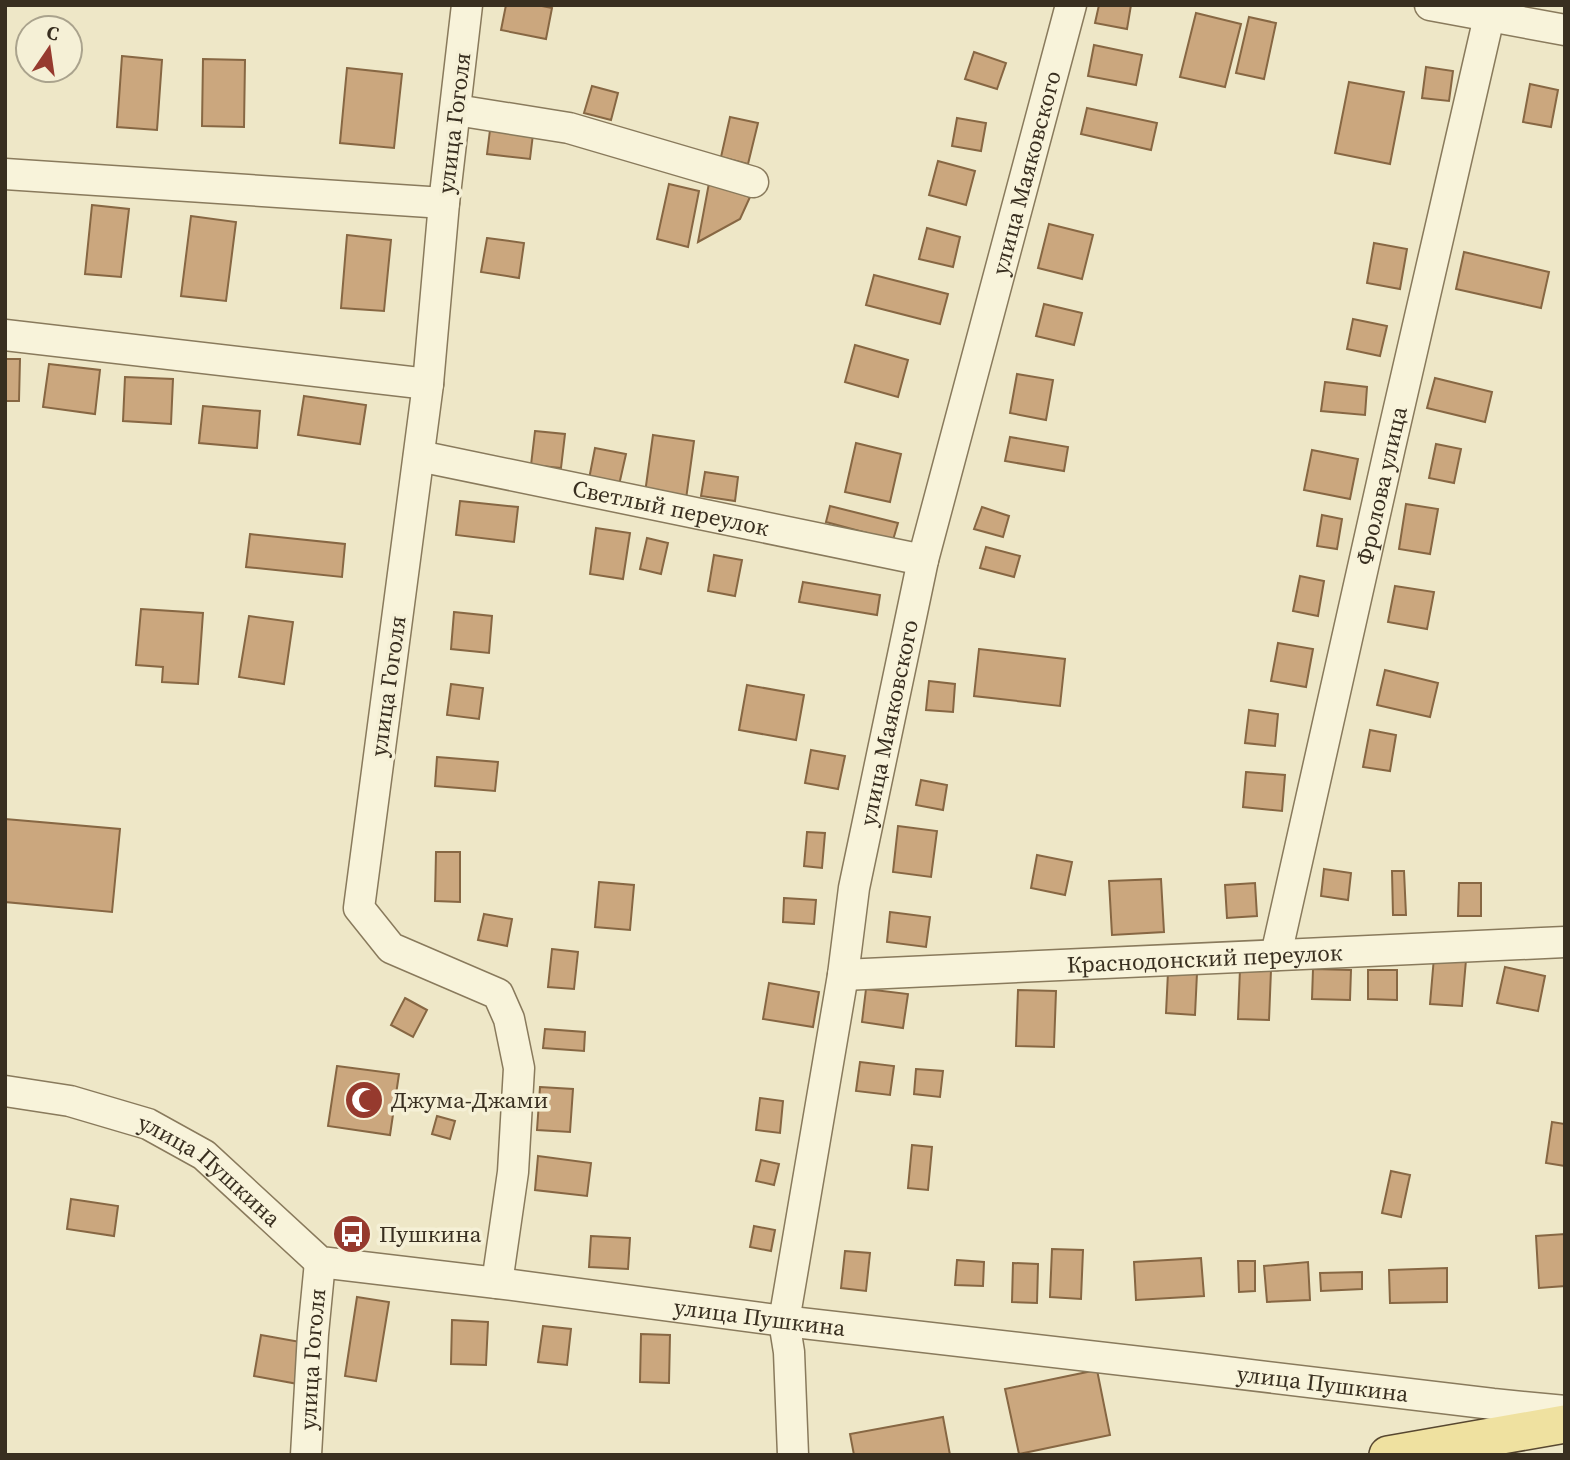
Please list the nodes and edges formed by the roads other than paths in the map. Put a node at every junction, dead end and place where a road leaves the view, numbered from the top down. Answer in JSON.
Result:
{"nodes":[{"id":1,"x":467,"y":5,"type":"edge"},
{"id":2,"x":1071,"y":5,"type":"edge"},
{"id":3,"x":1430,"y":5,"type":"edge"},
{"id":4,"x":1489,"y":17,"type":"junction"},
{"id":5,"x":1565,"y":30,"type":"edge"},
{"id":6,"x":456,"y":110,"type":"junction"},
{"id":7,"x":5,"y":174,"type":"edge"},
{"id":8,"x":752,"y":182,"type":"dead end"},
{"id":9,"x":444,"y":203,"type":"junction"},
{"id":10,"x":5,"y":335,"type":"edge"},
{"id":11,"x":428,"y":384,"type":"junction"},
{"id":12,"x":419,"y":456,"type":"junction"},
{"id":13,"x":923,"y":560,"type":"junction"},
{"id":14,"x":1565,"y":942,"type":"edge"},
{"id":15,"x":1276,"y":955,"type":"junction"},
{"id":16,"x":843,"y":975,"type":"junction"},
{"id":17,"x":5,"y":1091,"type":"edge"},
{"id":18,"x":320,"y":1262,"type":"junction"},
{"id":19,"x":497,"y":1283,"type":"junction"},
{"id":20,"x":784,"y":1321,"type":"junction"},
{"id":21,"x":1565,"y":1411,"type":"edge"},
{"id":22,"x":1565,"y":1424,"type":"edge"},
{"id":23,"x":1565,"y":1443,"type":"edge"},
{"id":24,"x":306,"y":1455,"type":"edge"},
{"id":25,"x":793,"y":1455,"type":"edge"},
{"id":26,"x":1388,"y":1455,"type":"edge"},
{"id":27,"x":1497,"y":1455,"type":"edge"}],
"edges":[{"from":1,"to":6,"type":"street","name":"улица Гоголя"},
{"from":2,"to":13,"type":"street","name":"улица Маяковского"},
{"from":3,"to":4,"type":"street"},
{"from":4,"to":5,"type":"street"},
{"from":4,"to":15,"type":"street","name":"Фролова улица"},
{"from":6,"to":8,"type":"street"},
{"from":6,"to":9,"type":"street","name":"улица Гоголя"},
{"from":7,"to":9,"type":"street"},
{"from":9,"to":11,"type":"street","name":"улица Гоголя"},
{"from":10,"to":11,"type":"street"},
{"from":11,"to":12,"type":"street","name":"улица Гоголя"},
{"from":12,"to":13,"type":"street","name":"Светлый переулок"},
{"from":12,"to":19,"type":"street","name":"улица Гоголя"},
{"from":13,"to":16,"type":"street","name":"улица Маяковского"},
{"from":14,"to":15,"type":"street","name":"Краснодонский переулок"},
{"from":15,"to":16,"type":"street","name":"Краснодонский переулок"},
{"from":16,"to":20,"type":"street","name":"улица Маяковского"},
{"from":17,"to":18,"type":"street","name":"улица Пушкина"},
{"from":18,"to":19,"type":"street","name":"улица Пушкина"},
{"from":18,"to":24,"type":"street","name":"улица Гоголя"},
{"from":19,"to":20,"type":"street","name":"улица Пушкина"},
{"from":20,"to":21,"type":"street","name":"улица Пушкина"},
{"from":20,"to":25,"type":"street","name":"улица Маяковского"},
{"from":22,"to":26,"type":"main road"},
{"from":23,"to":27,"type":"main road"}]}
